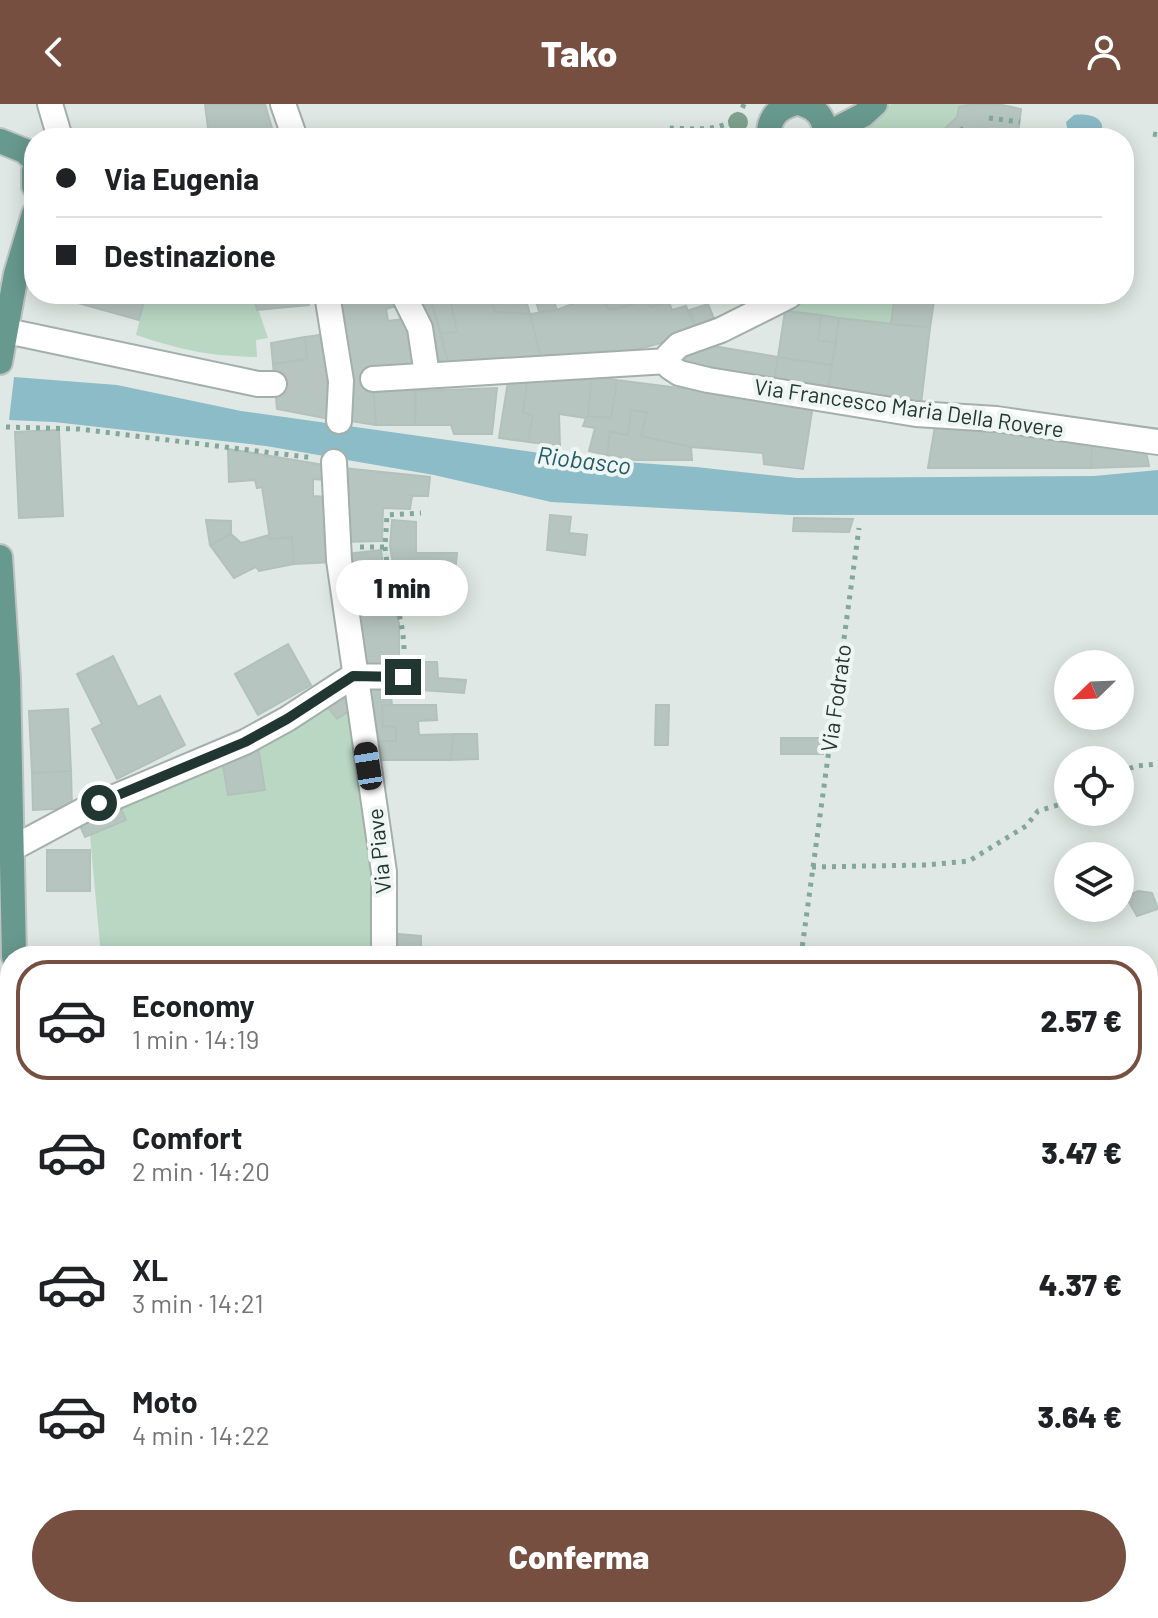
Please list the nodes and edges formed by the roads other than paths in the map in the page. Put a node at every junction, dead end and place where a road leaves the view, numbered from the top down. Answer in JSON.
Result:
{"nodes":[{"id":1,"x":50,"y":104,"type":"edge"},
{"id":2,"x":283,"y":104,"type":"edge"},
{"id":3,"x":789,"y":104,"type":"edge"},
{"id":4,"x":875,"y":104,"type":"edge"},
{"id":5,"x":822,"y":119,"type":"edge"},
{"id":6,"x":57,"y":128,"type":"edge"},
{"id":7,"x":291,"y":128,"type":"edge"},
{"id":8,"x":768,"y":128,"type":"edge"},
{"id":9,"x":0,"y":141,"type":"edge"},
{"id":10,"x":24,"y":151,"type":"edge"},
{"id":11,"x":24,"y":247,"type":"edge"},
{"id":12,"x":24,"y":265,"type":"edge"},
{"id":13,"x":16,"y":274,"type":"junction"},
{"id":14,"x":329,"y":304,"type":"edge"},
{"id":15,"x":408,"y":304,"type":"edge"},
{"id":16,"x":772,"y":304,"type":"edge"},
{"id":17,"x":5,"y":322,"type":"edge"},
{"id":18,"x":0,"y":361,"type":"edge"},
{"id":19,"x":668,"y":361,"type":"junction"},
{"id":20,"x":427,"y":375,"type":"junction"},
{"id":21,"x":373,"y":379,"type":"dead end"},
{"id":22,"x":274,"y":384,"type":"tunnel mouth"},
{"id":23,"x":339,"y":421,"type":"dead end"},
{"id":24,"x":1158,"y":442,"type":"edge"},
{"id":25,"x":334,"y":462,"type":"road end"},
{"id":26,"x":0,"y":557,"type":"edge"},
{"id":27,"x":353,"y":676,"type":"junction"},
{"id":28,"x":403,"y":677,"type":"road end"},
{"id":29,"x":6,"y":852,"type":"edge"},
{"id":30,"x":13,"y":946,"type":"edge"},
{"id":31,"x":384,"y":946,"type":"edge"}],
"edges":[{"from":1,"to":6,"type":"street"},
{"from":2,"to":7,"type":"street"},
{"from":3,"to":8,"type":"main road"},
{"from":4,"to":5,"type":"main road"},
{"from":9,"to":10,"type":"main road"},
{"from":11,"to":13,"type":"main road"},
{"from":12,"to":13,"type":"main road"},
{"from":13,"to":17,"type":"main road"},
{"from":14,"to":23,"type":"street"},
{"from":15,"to":20,"type":"street"},
{"from":16,"to":19,"type":"street"},
{"from":17,"to":18,"type":"main road"},
{"from":17,"to":22,"type":"street"},
{"from":19,"to":20,"type":"street"},
{"from":19,"to":24,"type":"street","name":"Via Francesco Maria Della Rovere"},
{"from":20,"to":21,"type":"street"},
{"from":25,"to":27,"type":"street","name":"Via Piave"},
{"from":26,"to":29,"type":"main road"},
{"from":27,"to":28,"type":"street"},
{"from":27,"to":29,"type":"street"},
{"from":27,"to":31,"type":"street","name":"Via Piave"},
{"from":29,"to":30,"type":"main road"}]}
